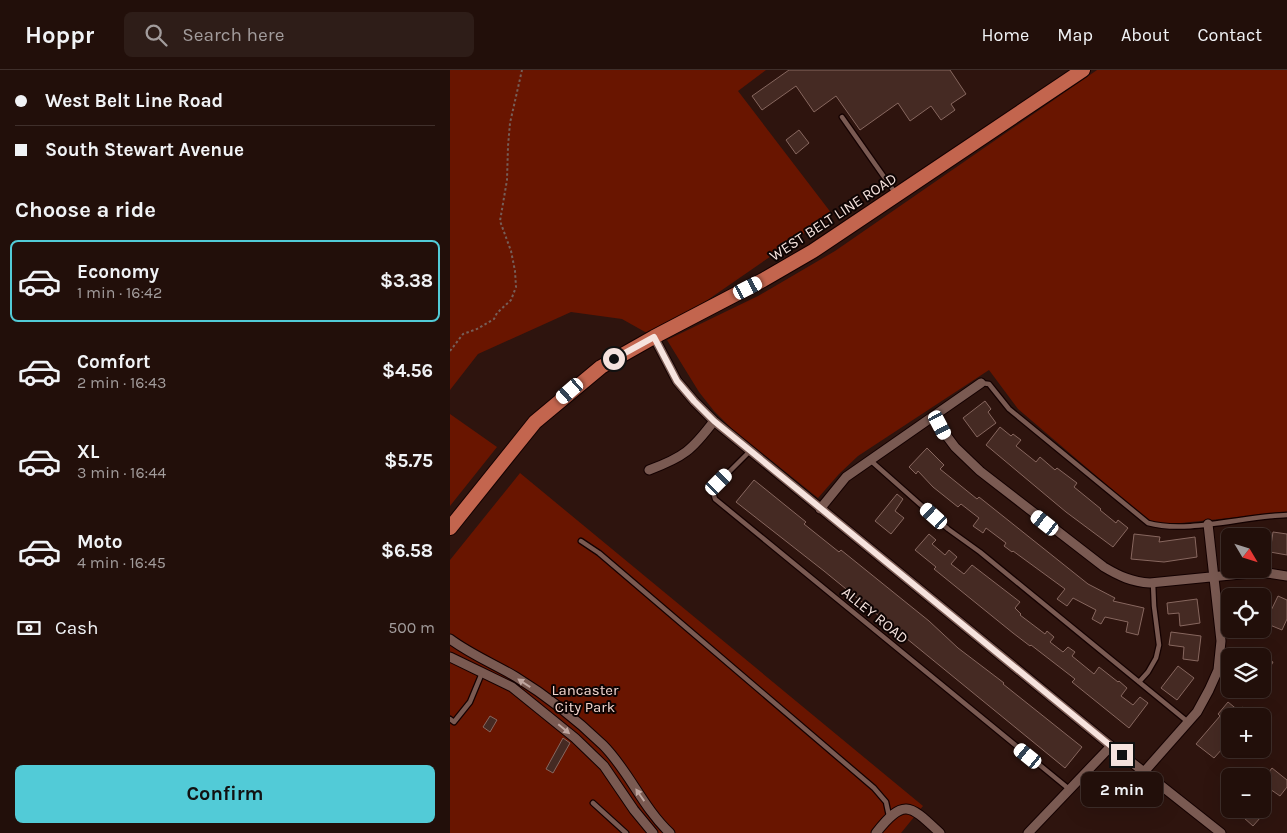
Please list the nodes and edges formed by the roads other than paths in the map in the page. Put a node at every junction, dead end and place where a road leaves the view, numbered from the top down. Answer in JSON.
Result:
{"nodes":[{"id":1,"x":1083,"y":70,"type":"edge"},
{"id":2,"x":842,"y":117,"type":"dead end"},
{"id":3,"x":897,"y":195,"type":"junction"},
{"id":4,"x":654,"y":337,"type":"junction"},
{"id":5,"x":981,"y":383,"type":"joint"},
{"id":6,"x":935,"y":415,"type":"junction"},
{"id":7,"x":714,"y":421,"type":"junction"},
{"id":8,"x":750,"y":451,"type":"junction"},
{"id":9,"x":869,"y":460,"type":"junction"},
{"id":10,"x":649,"y":470,"type":"dead end"},
{"id":11,"x":820,"y":509,"type":"junction"},
{"id":12,"x":1287,"y":515,"type":"edge"},
{"id":13,"x":1208,"y":524,"type":"junction"},
{"id":14,"x":450,"y":528,"type":"edge"},
{"id":15,"x":580,"y":541,"type":"dead end"},
{"id":16,"x":1215,"y":576,"type":"junction"},
{"id":17,"x":1287,"y":576,"type":"edge"},
{"id":18,"x":1153,"y":583,"type":"junction"},
{"id":19,"x":450,"y":639,"type":"edge"},
{"id":20,"x":450,"y":657,"type":"edge"},
{"id":21,"x":486,"y":660,"type":"junction"},
{"id":22,"x":482,"y":673,"type":"junction"},
{"id":23,"x":509,"y":673,"type":"junction"},
{"id":24,"x":1139,"y":682,"type":"junction"},
{"id":25,"x":504,"y":683,"type":"junction"},
{"id":26,"x":450,"y":719,"type":"edge"},
{"id":27,"x":1188,"y":722,"type":"junction"},
{"id":28,"x":593,"y":737,"type":"junction"},
{"id":29,"x":584,"y":746,"type":"junction"},
{"id":30,"x":1111,"y":746,"type":"junction"},
{"id":31,"x":1144,"y":772,"type":"junction"},
{"id":32,"x":1069,"y":789,"type":"junction"},
{"id":33,"x":593,"y":803,"type":"dead end"},
{"id":34,"x":889,"y":816,"type":"junction"},
{"id":35,"x":668,"y":832,"type":"edge"},
{"id":36,"x":626,"y":833,"type":"edge"},
{"id":37,"x":653,"y":833,"type":"edge"},
{"id":38,"x":876,"y":833,"type":"edge"},
{"id":39,"x":940,"y":833,"type":"edge"},
{"id":40,"x":1028,"y":833,"type":"edge"},
{"id":41,"x":1221,"y":833,"type":"edge"}],
"edges":[{"from":1,"to":3,"type":"main road","name":"WEST BELT LINE ROAD"},
{"from":2,"to":3,"type":"lane"},
{"from":3,"to":4,"type":"main road","name":"WEST BELT LINE ROAD"},
{"from":4,"to":7,"type":"street"},
{"from":4,"to":14,"type":"main road","name":"WEST BELT LINE ROAD"},
{"from":5,"to":6,"type":"street"},
{"from":5,"to":13,"type":"lane"},
{"from":6,"to":9,"type":"street"},
{"from":6,"to":18,"type":"street"},
{"from":7,"to":8,"type":"street"},
{"from":7,"to":10,"type":"street"},
{"from":8,"to":11,"type":"street"},
{"from":8,"to":32,"type":"lane","name":"ALLEY ROAD"},
{"from":9,"to":11,"type":"street"},
{"from":9,"to":24,"type":"lane"},
{"from":11,"to":30,"type":"street"},
{"from":12,"to":13,"type":"lane"},
{"from":13,"to":16,"type":"street"},
{"from":15,"to":34,"type":"lane"},
{"from":16,"to":17,"type":"street"},
{"from":16,"to":18,"type":"street"},
{"from":16,"to":27,"type":"street"},
{"from":18,"to":24,"type":"lane"},
{"from":19,"to":21,"type":"street"},
{"from":20,"to":22,"type":"street"},
{"from":21,"to":22,"type":"street"},
{"from":21,"to":23,"type":"street"},
{"from":22,"to":25,"type":"street"},
{"from":22,"to":26,"type":"lane"},
{"from":23,"to":25,"type":"street"},
{"from":28,"to":23,"type":"street","one_way":true},
{"from":24,"to":27,"type":"lane"},
{"from":25,"to":29,"type":"street","one_way":true},
{"from":27,"to":31,"type":"street"},
{"from":28,"to":29,"type":"street"},
{"from":35,"to":28,"type":"street","one_way":true},
{"from":29,"to":37,"type":"street"},
{"from":30,"to":31,"type":"street"},
{"from":30,"to":32,"type":"street"},
{"from":31,"to":41,"type":"street"},
{"from":32,"to":40,"type":"street"},
{"from":33,"to":36,"type":"lane"},
{"from":34,"to":38,"type":"street"},
{"from":34,"to":39,"type":"street"}]}
